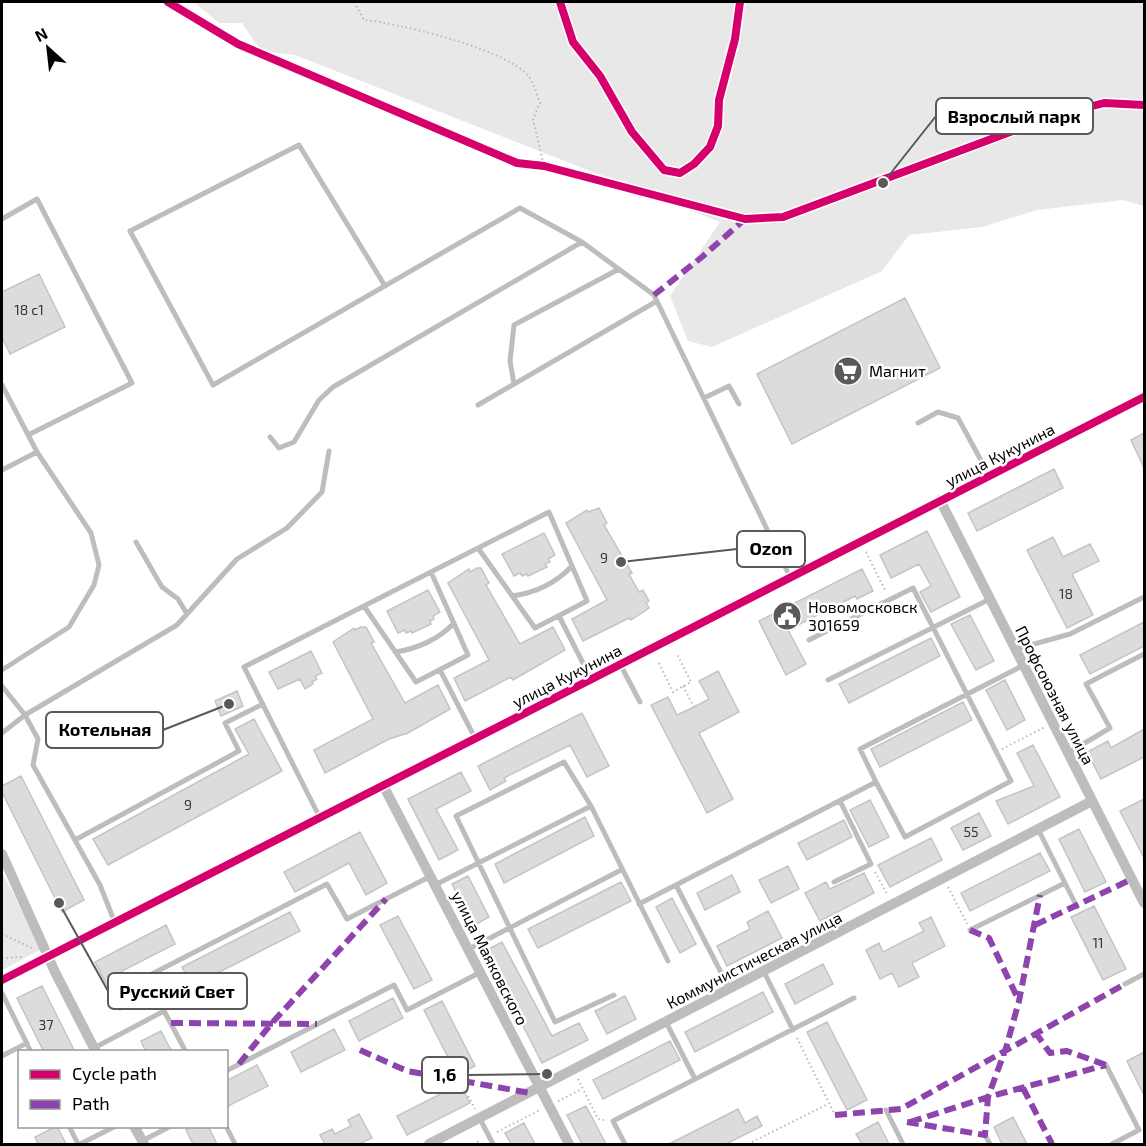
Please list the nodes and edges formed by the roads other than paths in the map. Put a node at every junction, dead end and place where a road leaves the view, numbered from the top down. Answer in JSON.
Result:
{"nodes":[{"id":1,"x":2,"y":219,"type":"edge"},
{"id":2,"x":582,"y":242,"type":"junction"},
{"id":3,"x":619,"y":269,"type":"junction"},
{"id":4,"x":384,"y":286,"type":"junction"},
{"id":5,"x":657,"y":301,"type":"junction"},
{"id":6,"x":514,"y":384,"type":"junction"},
{"id":7,"x":2,"y":385,"type":"edge"},
{"id":8,"x":1144,"y":397,"type":"edge"},
{"id":9,"x":704,"y":399,"type":"junction"},
{"id":10,"x":739,"y":404,"type":"dead end"},
{"id":11,"x":478,"y":405,"type":"dead end"},
{"id":12,"x":918,"y":423,"type":"dead end"},
{"id":13,"x":28,"y":435,"type":"junction"},
{"id":14,"x":270,"y":437,"type":"dead end"},
{"id":15,"x":329,"y":451,"type":"dead end"},
{"id":16,"x":37,"y":452,"type":"junction"},
{"id":17,"x":2,"y":470,"type":"edge"},
{"id":18,"x":989,"y":475,"type":"junction"},
{"id":19,"x":940,"y":500,"type":"junction"},
{"id":20,"x":136,"y":542,"type":"dead end"},
{"id":21,"x":478,"y":548,"type":"junction"},
{"id":22,"x":572,"y":566,"type":"junction"},
{"id":23,"x":431,"y":572,"type":"junction"},
{"id":24,"x":790,"y":577,"type":"junction"},
{"id":25,"x":513,"y":596,"type":"junction"},
{"id":26,"x":1144,"y":597,"type":"edge"},
{"id":27,"x":990,"y":599,"type":"junction"},
{"id":28,"x":364,"y":606,"type":"junction"},
{"id":29,"x":187,"y":614,"type":"junction"},
{"id":30,"x":559,"y":616,"type":"junction"},
{"id":31,"x":454,"y":622,"type":"junction"},
{"id":32,"x":933,"y":627,"type":"junction"},
{"id":33,"x":809,"y":640,"type":"dead end"},
{"id":34,"x":1016,"y":650,"type":"junction"},
{"id":35,"x":395,"y":652,"type":"junction"},
{"id":36,"x":1144,"y":654,"type":"edge"},
{"id":37,"x":621,"y":664,"type":"junction"},
{"id":38,"x":1023,"y":665,"type":"junction"},
{"id":39,"x":440,"y":669,"type":"junction"},
{"id":40,"x":2,"y":670,"type":"edge"},
{"id":41,"x":591,"y":679,"type":"junction"},
{"id":42,"x":828,"y":680,"type":"dead end"},
{"id":43,"x":2,"y":686,"type":"edge"},
{"id":44,"x":967,"y":693,"type":"junction"},
{"id":45,"x":640,"y":702,"type":"dead end"},
{"id":46,"x":263,"y":704,"type":"junction"},
{"id":47,"x":25,"y":715,"type":"junction"},
{"id":48,"x":2,"y":733,"type":"edge"},
{"id":49,"x":474,"y":738,"type":"junction"},
{"id":50,"x":1068,"y":753,"type":"junction"},
{"id":51,"x":876,"y":782,"type":"junction"},
{"id":52,"x":384,"y":785,"type":"junction"},
{"id":53,"x":840,"y":801,"type":"junction"},
{"id":54,"x":1092,"y":801,"type":"junction"},
{"id":55,"x":591,"y":806,"type":"junction"},
{"id":56,"x":320,"y":818,"type":"junction"},
{"id":57,"x":1038,"y":829,"type":"junction"},
{"id":58,"x":75,"y":840,"type":"junction"},
{"id":59,"x":2,"y":854,"type":"edge"},
{"id":60,"x":478,"y":863,"type":"junction"},
{"id":61,"x":621,"y":870,"type":"junction"},
{"id":62,"x":433,"y":880,"type":"junction"},
{"id":63,"x":834,"y":882,"type":"dead end"},
{"id":64,"x":1065,"y":883,"type":"junction"},
{"id":65,"x":676,"y":885,"type":"junction"},
{"id":66,"x":1144,"y":903,"type":"edge"},
{"id":67,"x":639,"y":904,"type":"junction"},
{"id":68,"x":1077,"y":906,"type":"dead end"},
{"id":69,"x":115,"y":923,"type":"junction"},
{"id":70,"x":510,"y":928,"type":"junction"},
{"id":71,"x":970,"y":930,"type":"road end"},
{"id":72,"x":469,"y":949,"type":"junction"},
{"id":73,"x":49,"y":956,"type":"junction"},
{"id":74,"x":668,"y":961,"type":"dead end"},
{"id":75,"x":481,"y":972,"type":"junction"},
{"id":76,"x":764,"y":972,"type":"junction"},
{"id":77,"x":1144,"y":974,"type":"edge"},
{"id":78,"x":2,"y":980,"type":"edge"},
{"id":79,"x":1125,"y":984,"type":"dead end"},
{"id":80,"x":730,"y":990,"type":"junction"},
{"id":81,"x":2,"y":993,"type":"edge"},
{"id":82,"x":614,"y":995,"type":"dead end"},
{"id":83,"x":854,"y":998,"type":"dead end"},
{"id":84,"x":164,"y":1011,"type":"junction"},
{"id":85,"x":666,"y":1023,"type":"junction"},
{"id":86,"x":793,"y":1030,"type":"junction"},
{"id":87,"x":27,"y":1043,"type":"junction"},
{"id":88,"x":30,"y":1050,"type":"edge"},
{"id":89,"x":95,"y":1050,"type":"edge"},
{"id":90,"x":185,"y":1050,"type":"edge"},
{"id":91,"x":2,"y":1056,"type":"edge"},
{"id":92,"x":1106,"y":1065,"type":"dead end"},
{"id":93,"x":228,"y":1070,"type":"edge"},
{"id":94,"x":695,"y":1079,"type":"junction"},
{"id":95,"x":539,"y":1088,"type":"junction"},
{"id":96,"x":886,"y":1110,"type":"dead end"},
{"id":97,"x":480,"y":1119,"type":"junction"},
{"id":98,"x":70,"y":1128,"type":"edge"},
{"id":99,"x":112,"y":1128,"type":"edge"},
{"id":100,"x":135,"y":1128,"type":"edge"},
{"id":101,"x":168,"y":1128,"type":"edge"},
{"id":102,"x":227,"y":1128,"type":"edge"},
{"id":103,"x":985,"y":1135,"type":"dead end"},
{"id":104,"x":143,"y":1143,"type":"edge"},
{"id":105,"x":79,"y":1144,"type":"edge"},
{"id":106,"x":236,"y":1144,"type":"edge"},
{"id":107,"x":429,"y":1144,"type":"edge"},
{"id":108,"x":493,"y":1144,"type":"edge"},
{"id":109,"x":569,"y":1144,"type":"edge"},
{"id":110,"x":625,"y":1144,"type":"edge"},
{"id":111,"x":903,"y":1144,"type":"edge"},
{"id":112,"x":990,"y":1144,"type":"edge"},
{"id":113,"x":1112,"y":1144,"type":"edge"}],
"edges":[{"from":1,"to":13,"type":"lane"},
{"from":2,"to":3,"type":"lane"},
{"from":2,"to":4,"type":"lane"},
{"from":2,"to":14,"type":"lane"},
{"from":3,"to":5,"type":"lane"},
{"from":3,"to":6,"type":"lane"},
{"from":4,"to":4,"type":"lane"},
{"from":5,"to":6,"type":"lane"},
{"from":5,"to":9,"type":"lane"},
{"from":6,"to":11,"type":"lane"},
{"from":7,"to":13,"type":"lane"},
{"from":8,"to":18,"type":"street","name":"улица Кукунина"},
{"from":9,"to":10,"type":"lane"},
{"from":9,"to":24,"type":"lane"},
{"from":12,"to":18,"type":"lane"},
{"from":13,"to":16,"type":"lane"},
{"from":15,"to":29,"type":"lane"},
{"from":16,"to":17,"type":"lane"},
{"from":16,"to":40,"type":"lane"},
{"from":18,"to":19,"type":"street","name":"улица Кукунина"},
{"from":19,"to":24,"type":"street","name":"улица Кукунина"},
{"from":19,"to":27,"type":"street","name":"Профсоюзная улица"},
{"from":20,"to":29,"type":"lane"},
{"from":21,"to":22,"type":"lane"},
{"from":21,"to":23,"type":"lane"},
{"from":21,"to":25,"type":"lane"},
{"from":22,"to":25,"type":"lane"},
{"from":22,"to":30,"type":"lane"},
{"from":23,"to":28,"type":"lane"},
{"from":23,"to":31,"type":"lane"},
{"from":24,"to":37,"type":"street","name":"улица Кукунина"},
{"from":25,"to":30,"type":"lane"},
{"from":26,"to":34,"type":"lane"},
{"from":27,"to":32,"type":"lane"},
{"from":27,"to":34,"type":"street","name":"Профсоюзная улица"},
{"from":28,"to":35,"type":"lane"},
{"from":28,"to":46,"type":"lane"},
{"from":29,"to":47,"type":"lane"},
{"from":30,"to":41,"type":"lane"},
{"from":31,"to":35,"type":"lane"},
{"from":31,"to":39,"type":"lane"},
{"from":32,"to":33,"type":"lane"},
{"from":32,"to":42,"type":"lane"},
{"from":32,"to":44,"type":"lane"},
{"from":34,"to":38,"type":"street","name":"Профсоюзная улица"},
{"from":35,"to":39,"type":"lane"},
{"from":36,"to":50,"type":"lane"},
{"from":37,"to":41,"type":"street","name":"улица Кукунина"},
{"from":37,"to":45,"type":"lane"},
{"from":38,"to":44,"type":"lane"},
{"from":38,"to":50,"type":"street","name":"Профсоюзная улица"},
{"from":39,"to":49,"type":"lane"},
{"from":41,"to":49,"type":"street","name":"улица Кукунина"},
{"from":43,"to":47,"type":"lane"},
{"from":44,"to":51,"type":"lane"},
{"from":44,"to":51,"type":"lane"},
{"from":46,"to":56,"type":"lane"},
{"from":46,"to":58,"type":"lane"},
{"from":47,"to":48,"type":"lane"},
{"from":47,"to":58,"type":"lane"},
{"from":49,"to":52,"type":"street","name":"улица Кукунина"},
{"from":50,"to":54,"type":"street","name":"Профсоюзная улица"},
{"from":51,"to":53,"type":"lane"},
{"from":52,"to":56,"type":"street","name":"улица Кукунина"},
{"from":52,"to":62,"type":"street","name":"улица Маяковского"},
{"from":53,"to":63,"type":"lane"},
{"from":53,"to":65,"type":"lane"},
{"from":54,"to":57,"type":"street","name":"Коммунистическая улица"},
{"from":54,"to":66,"type":"street","name":"Профсоюзная улица"},
{"from":55,"to":60,"type":"lane"},
{"from":55,"to":60,"type":"lane"},
{"from":55,"to":61,"type":"lane"},
{"from":56,"to":69,"type":"street","name":"улица Кукунина"},
{"from":57,"to":64,"type":"lane"},
{"from":57,"to":76,"type":"street","name":"Коммунистическая улица"},
{"from":58,"to":69,"type":"lane"},
{"from":59,"to":73,"type":"street"},
{"from":60,"to":62,"type":"lane"},
{"from":60,"to":70,"type":"lane"},
{"from":61,"to":67,"type":"lane"},
{"from":61,"to":70,"type":"lane"},
{"from":62,"to":72,"type":"street","name":"улица Маяковского"},
{"from":62,"to":84,"type":"lane"},
{"from":64,"to":68,"type":"lane"},
{"from":64,"to":71,"type":"lane"},
{"from":65,"to":67,"type":"lane"},
{"from":65,"to":80,"type":"lane"},
{"from":67,"to":74,"type":"lane"},
{"from":69,"to":73,"type":"street","name":"улица Кукунина"},
{"from":70,"to":72,"type":"lane"},
{"from":70,"to":82,"type":"lane"},
{"from":72,"to":75,"type":"street","name":"улица Маяковского"},
{"from":73,"to":78,"type":"street","name":"улица Кукунина"},
{"from":73,"to":89,"type":"street"},
{"from":75,"to":93,"type":"lane"},
{"from":75,"to":95,"type":"street","name":"улица Маяковского"},
{"from":76,"to":80,"type":"street","name":"Коммунистическая улица"},
{"from":76,"to":86,"type":"lane"},
{"from":77,"to":79,"type":"lane"},
{"from":80,"to":85,"type":"street","name":"Коммунистическая улица"},
{"from":81,"to":87,"type":"lane"},
{"from":83,"to":86,"type":"lane"},
{"from":84,"to":89,"type":"lane"},
{"from":84,"to":90,"type":"lane"},
{"from":85,"to":94,"type":"lane"},
{"from":85,"to":95,"type":"street","name":"Коммунистическая улица"},
{"from":86,"to":94,"type":"lane"},
{"from":87,"to":88,"type":"lane"},
{"from":87,"to":91,"type":"lane"},
{"from":92,"to":113,"type":"lane"},
{"from":94,"to":110,"type":"lane"},
{"from":95,"to":97,"type":"street","name":"Коммунистическая улица"},
{"from":95,"to":109,"type":"street","name":"улица Маяковского"},
{"from":96,"to":111,"type":"lane"},
{"from":97,"to":107,"type":"street","name":"Коммунистическая улица"},
{"from":97,"to":108,"type":"lane"},
{"from":98,"to":105,"type":"lane"},
{"from":99,"to":105,"type":"lane"},
{"from":100,"to":104,"type":"street"},
{"from":101,"to":104,"type":"lane"},
{"from":102,"to":106,"type":"lane"},
{"from":103,"to":112,"type":"lane"}]}
